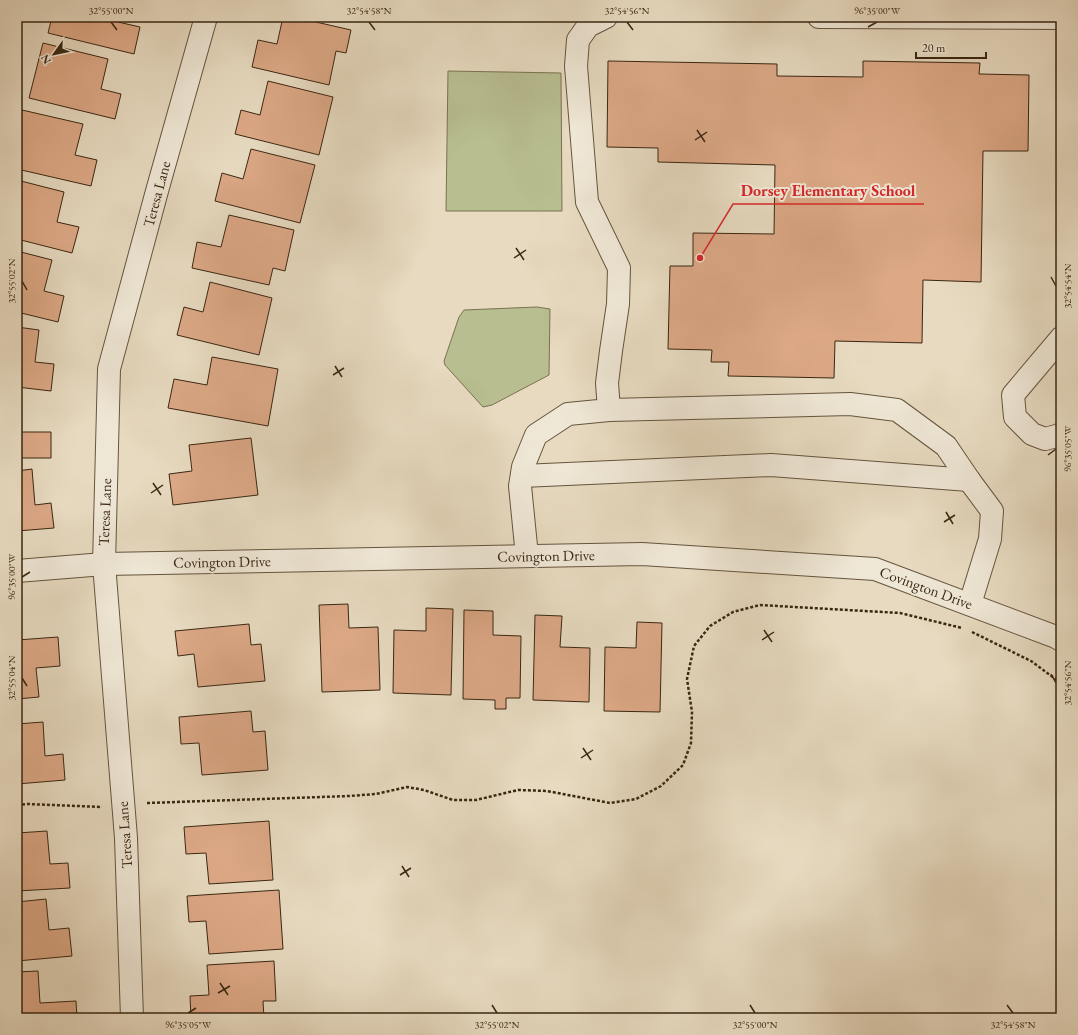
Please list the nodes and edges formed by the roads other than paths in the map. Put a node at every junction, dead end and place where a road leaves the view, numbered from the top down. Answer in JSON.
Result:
{"nodes":[{"id":1,"x":206,"y":17,"type":"edge"},
{"id":2,"x":606,"y":17,"type":"edge"},
{"id":3,"x":819,"y":17,"type":"edge"},
{"id":4,"x":1061,"y":18,"type":"edge"},
{"id":5,"x":1061,"y":338,"type":"edge"},
{"id":6,"x":609,"y":410,"type":"junction"},
{"id":7,"x":1061,"y":434,"type":"edge"},
{"id":8,"x":522,"y":476,"type":"junction"},
{"id":9,"x":969,"y":480,"type":"junction"},
{"id":10,"x":527,"y":556,"type":"junction"},
{"id":11,"x":104,"y":564,"type":"junction"},
{"id":12,"x":17,"y":571,"type":"edge"},
{"id":13,"x":970,"y":604,"type":"junction"},
{"id":14,"x":1061,"y":640,"type":"edge"},
{"id":15,"x":132,"y":1018,"type":"edge"}],
"edges":[{"from":1,"to":11,"type":"street","name":"Teresa Lane"},
{"from":2,"to":6,"type":"street"},
{"from":3,"to":4,"type":"street"},
{"from":5,"to":7,"type":"street"},
{"from":6,"to":8,"type":"street"},
{"from":6,"to":9,"type":"street"},
{"from":8,"to":9,"type":"street"},
{"from":8,"to":10,"type":"street"},
{"from":9,"to":13,"type":"street"},
{"from":10,"to":11,"type":"street","name":"Covington Drive"},
{"from":10,"to":13,"type":"street","name":"Covington Drive"},
{"from":11,"to":12,"type":"street","name":"Covington Drive"},
{"from":11,"to":15,"type":"street","name":"Teresa Lane"},
{"from":13,"to":14,"type":"street","name":"Covington Drive"}]}
